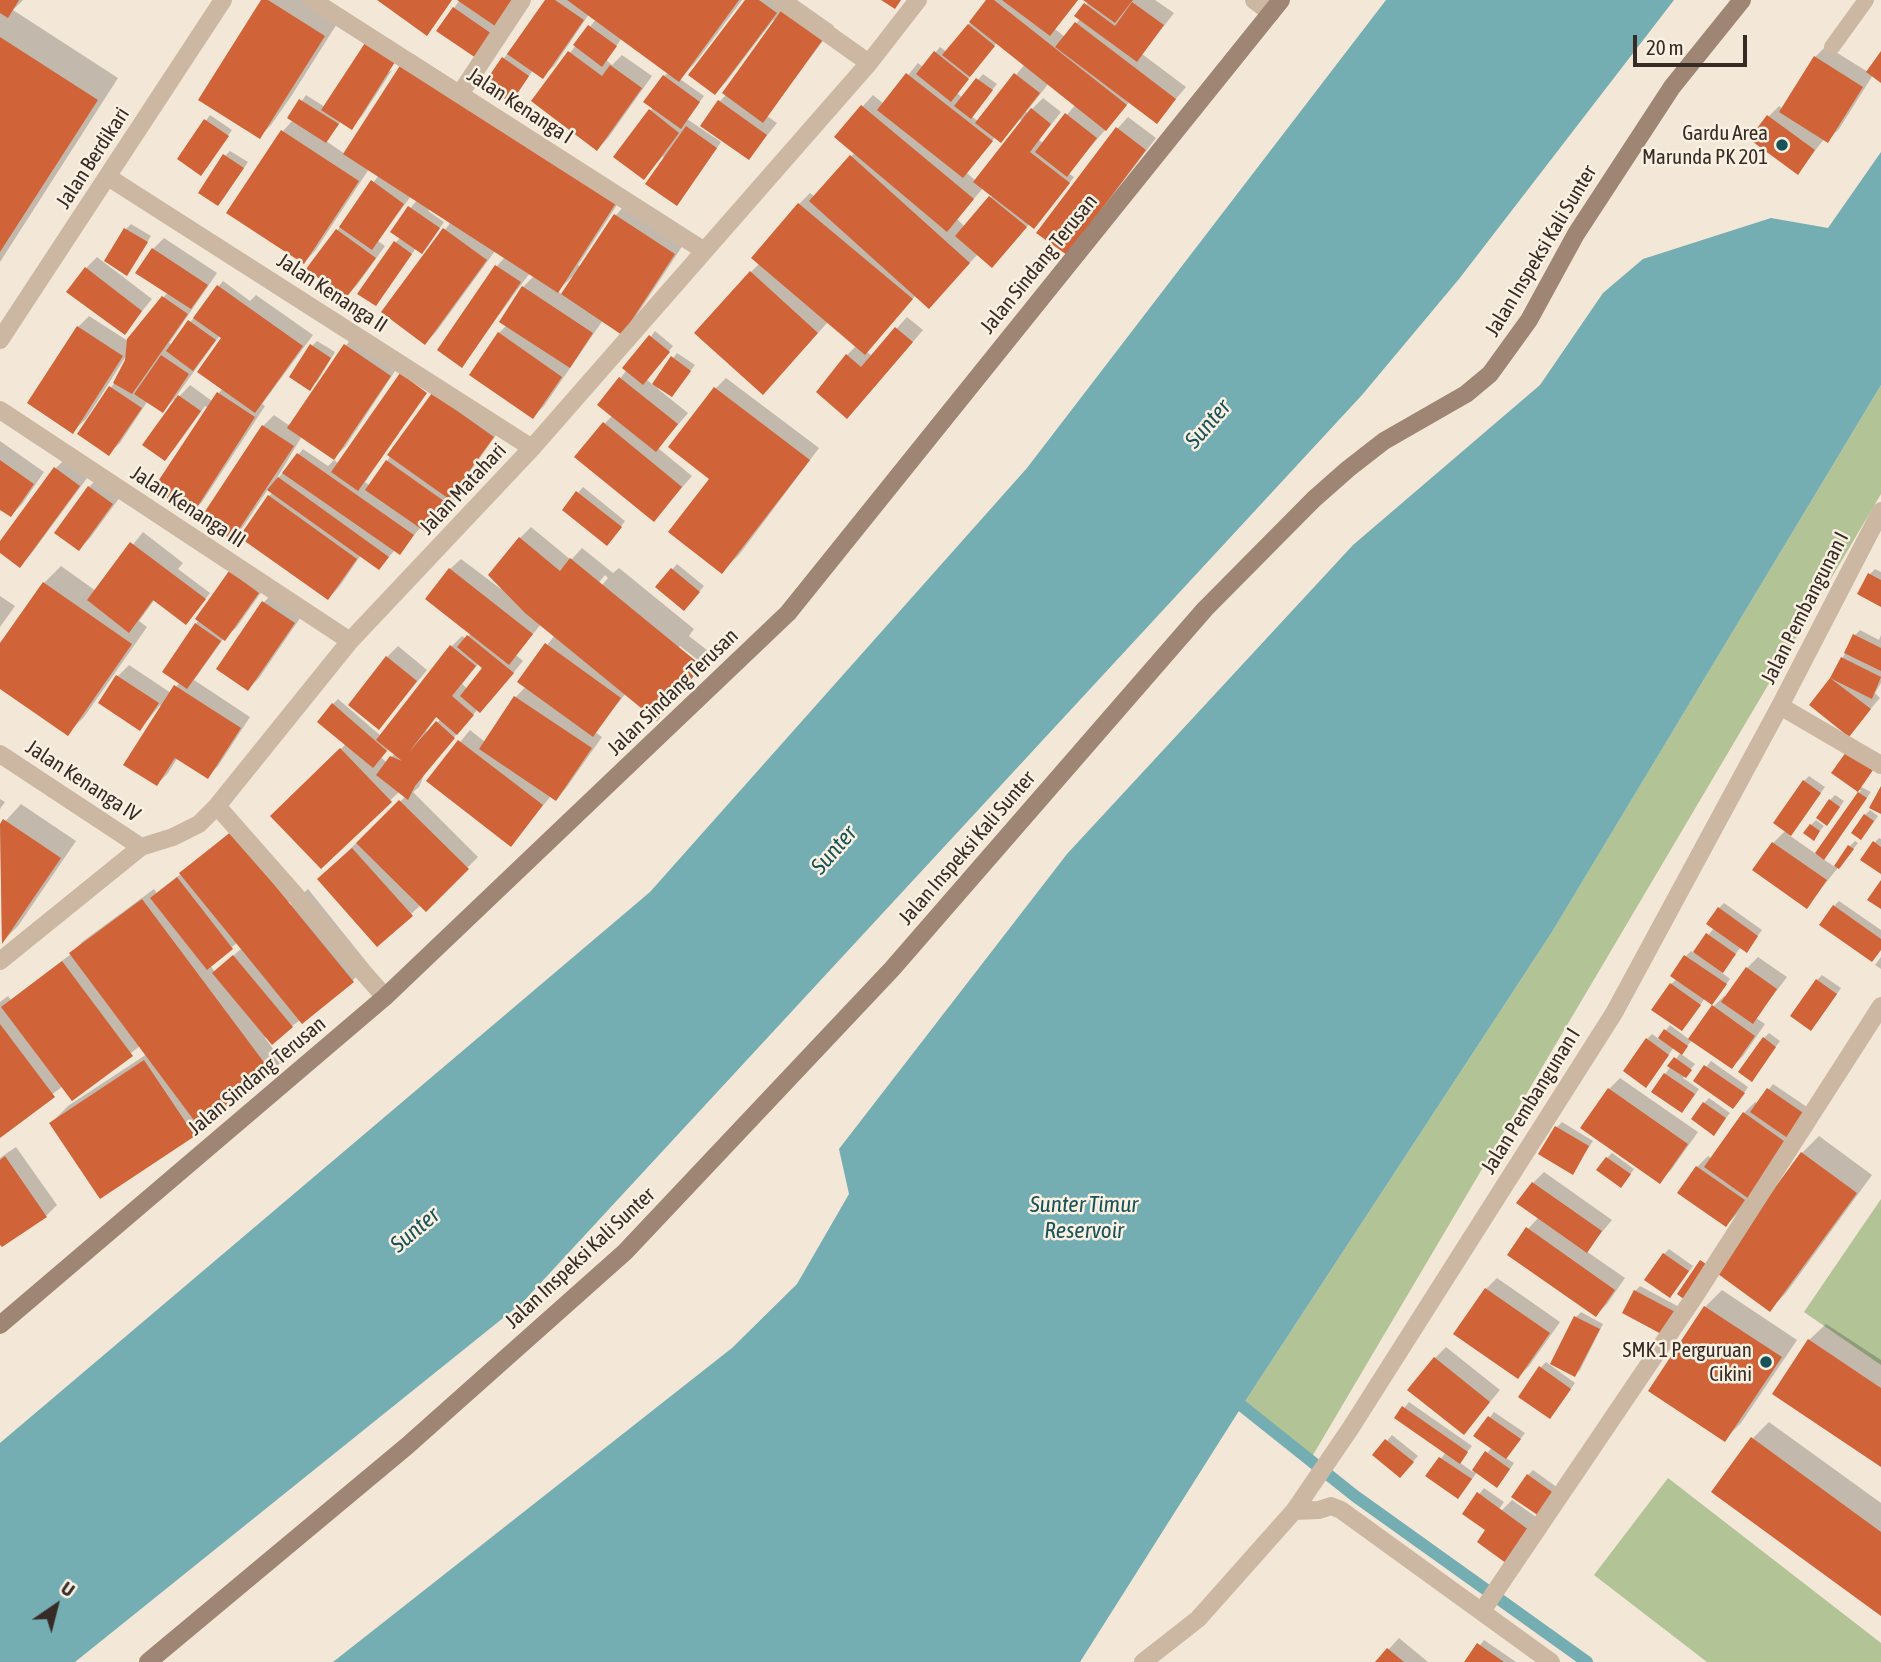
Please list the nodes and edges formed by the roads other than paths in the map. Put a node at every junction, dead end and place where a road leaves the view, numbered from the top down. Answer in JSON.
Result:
{"nodes":[{"id":1,"x":223,"y":0,"type":"edge"},
{"id":2,"x":312,"y":0,"type":"edge"},
{"id":3,"x":522,"y":0,"type":"edge"},
{"id":4,"x":780,"y":0,"type":"edge"},
{"id":5,"x":918,"y":0,"type":"edge"},
{"id":6,"x":1254,"y":0,"type":"edge"},
{"id":7,"x":1742,"y":0,"type":"edge"},
{"id":8,"x":1866,"y":0,"type":"edge"},
{"id":9,"x":1276,"y":6,"type":"edge"},
{"id":10,"x":1832,"y":47,"type":"dead end"},
{"id":11,"x":869,"y":63,"type":"junction"},
{"id":12,"x":460,"y":94,"type":"junction"},
{"id":13,"x":108,"y":177,"type":"junction"},
{"id":14,"x":703,"y":250,"type":"junction"},
{"id":15,"x":0,"y":340,"type":"edge"},
{"id":16,"x":0,"y":410,"type":"edge"},
{"id":17,"x":532,"y":448,"type":"junction"},
{"id":18,"x":1881,"y":511,"type":"edge"},
{"id":19,"x":350,"y":641,"type":"junction"},
{"id":20,"x":1780,"y":706,"type":"junction"},
{"id":21,"x":0,"y":754,"type":"edge"},
{"id":22,"x":1881,"y":765,"type":"edge"},
{"id":23,"x":217,"y":806,"type":"junction"},
{"id":24,"x":141,"y":847,"type":"junction"},
{"id":25,"x":0,"y":961,"type":"edge"},
{"id":26,"x":385,"y":997,"type":"junction"},
{"id":27,"x":1881,"y":1006,"type":"edge"},
{"id":28,"x":0,"y":1325,"type":"edge"},
{"id":29,"x":1294,"y":1511,"type":"junction"},
{"id":30,"x":1483,"y":1609,"type":"junction"},
{"id":31,"x":148,"y":1662,"type":"edge"},
{"id":32,"x":1143,"y":1662,"type":"edge"},
{"id":33,"x":1551,"y":1662,"type":"edge"}],
"edges":[{"from":1,"to":13,"type":"street","name":"Jalan Berdikari"},
{"from":2,"to":12,"type":"street","name":"Jalan Kenanga I"},
{"from":3,"to":12,"type":"street"},
{"from":4,"to":11,"type":"street"},
{"from":5,"to":11,"type":"street","name":"Jalan Matahari"},
{"from":6,"to":9,"type":"street"},
{"from":7,"to":31,"type":"street","name":"Jalan Inspeksi Kali Sunter"},
{"from":8,"to":10,"type":"lane"},
{"from":9,"to":26,"type":"street","name":"Jalan Sindang Terusan"},
{"from":11,"to":14,"type":"street","name":"Jalan Matahari"},
{"from":12,"to":14,"type":"street","name":"Jalan Kenanga I"},
{"from":13,"to":15,"type":"street","name":"Jalan Berdikari"},
{"from":13,"to":17,"type":"street","name":"Jalan Kenanga II"},
{"from":14,"to":17,"type":"street","name":"Jalan Matahari"},
{"from":16,"to":19,"type":"street","name":"Jalan Kenanga III"},
{"from":17,"to":19,"type":"street","name":"Jalan Matahari"},
{"from":18,"to":20,"type":"street","name":"Jalan Pembangunan I"},
{"from":19,"to":23,"type":"street","name":"Jalan Matahari"},
{"from":20,"to":22,"type":"street"},
{"from":20,"to":29,"type":"street","name":"Jalan Pembangunan I"},
{"from":21,"to":24,"type":"street","name":"Jalan Kenanga IV"},
{"from":23,"to":24,"type":"street","name":"Jalan Matahari"},
{"from":23,"to":26,"type":"street"},
{"from":24,"to":25,"type":"street","name":"Jalan Matahari"},
{"from":26,"to":28,"type":"street","name":"Jalan Sindang Terusan"},
{"from":27,"to":30,"type":"street"},
{"from":29,"to":30,"type":"street"},
{"from":29,"to":32,"type":"street","name":"Jalan Pembangunan I"},
{"from":30,"to":33,"type":"street"}]}
